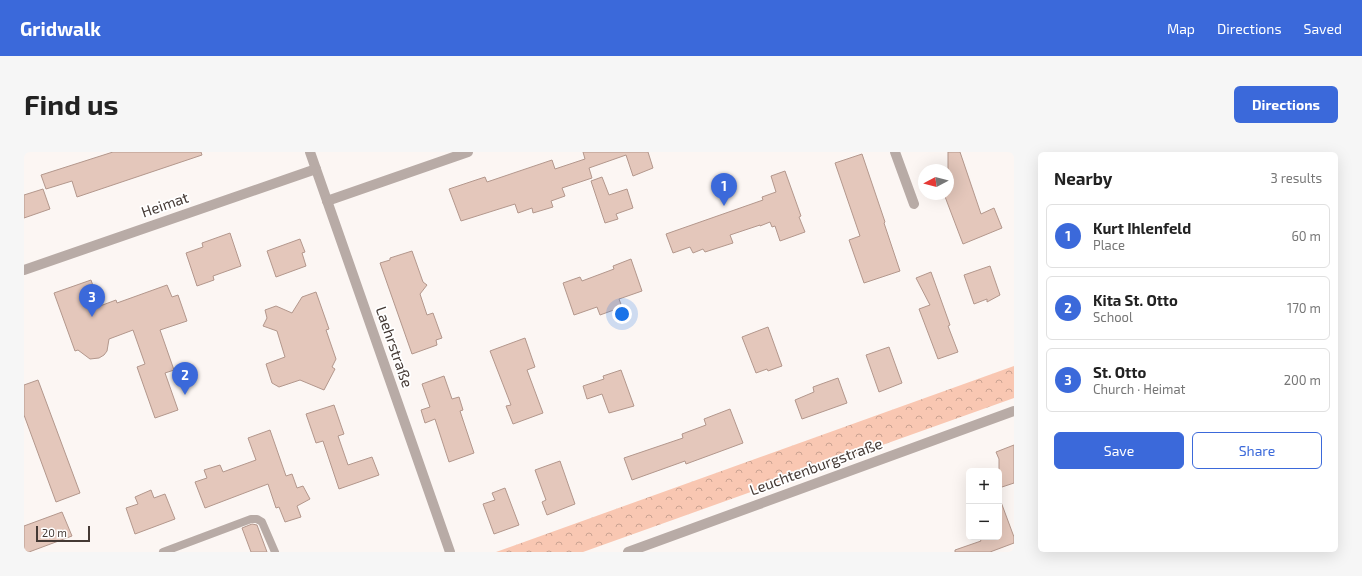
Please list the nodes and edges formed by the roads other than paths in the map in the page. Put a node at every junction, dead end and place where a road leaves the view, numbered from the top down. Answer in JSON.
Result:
{"nodes":[{"id":1,"x":310,"y":152,"type":"edge"},
{"id":2,"x":468,"y":152,"type":"edge"},
{"id":3,"x":895,"y":152,"type":"edge"},
{"id":4,"x":316,"y":169,"type":"junction"},
{"id":5,"x":327,"y":201,"type":"junction"},
{"id":6,"x":914,"y":204,"type":"dead end"},
{"id":7,"x":24,"y":270,"type":"edge"},
{"id":8,"x":1014,"y":411,"type":"edge"},
{"id":9,"x":163,"y":552,"type":"edge"},
{"id":10,"x":275,"y":552,"type":"edge"},
{"id":11,"x":450,"y":552,"type":"edge"},
{"id":12,"x":628,"y":552,"type":"edge"}],
"edges":[{"from":1,"to":4,"type":"street","name":"Laehrstraße"},
{"from":2,"to":5,"type":"street"},
{"from":3,"to":6,"type":"street"},
{"from":4,"to":5,"type":"street","name":"Laehrstraße"},
{"from":4,"to":7,"type":"street","name":"Heimat"},
{"from":5,"to":11,"type":"street","name":"Laehrstraße"},
{"from":8,"to":12,"type":"street","name":"Leuchtenburgstraße"},
{"from":9,"to":10,"type":"lane"}]}
